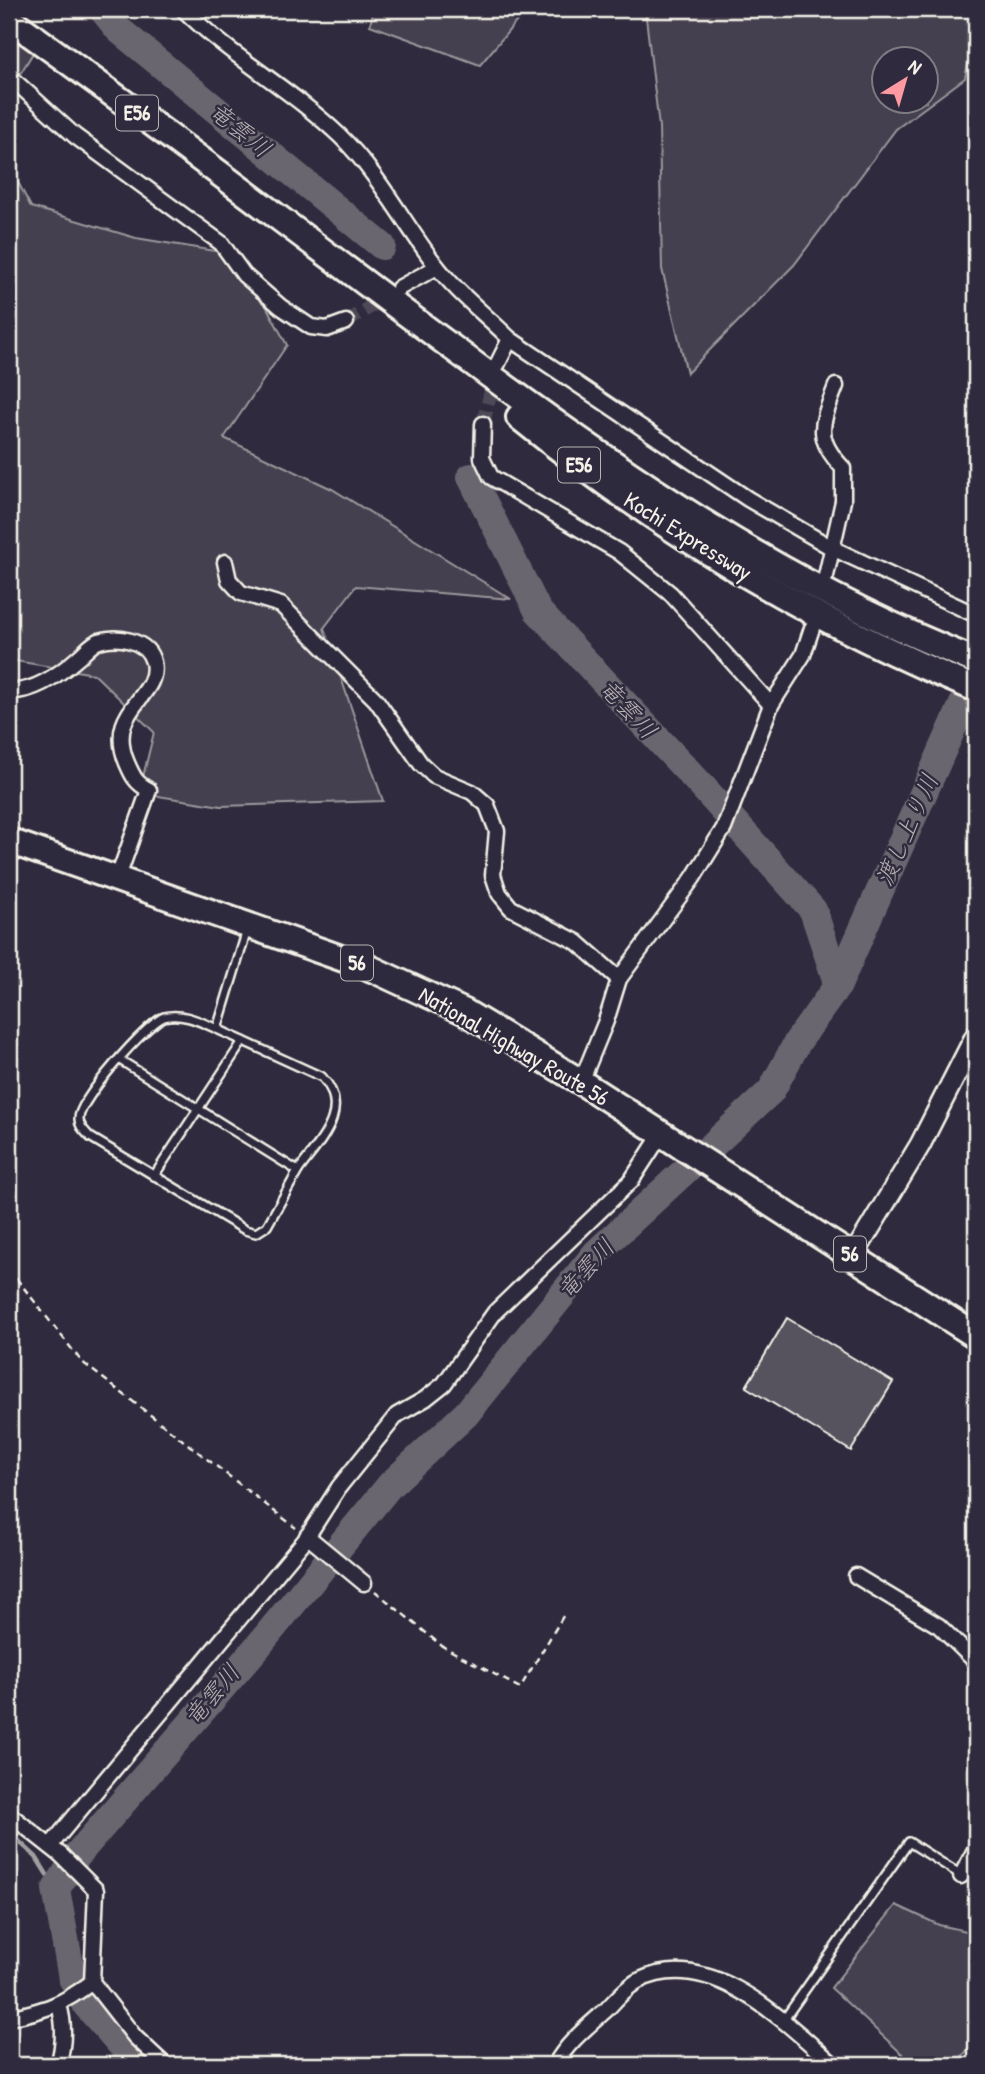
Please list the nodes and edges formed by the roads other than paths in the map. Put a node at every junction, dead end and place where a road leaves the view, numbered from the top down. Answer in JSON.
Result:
{"nodes":[{"id":1,"x":183,"y":9,"type":"edge"},
{"id":2,"x":9,"y":19,"type":"edge"},
{"id":3,"x":9,"y":76,"type":"edge"},
{"id":4,"x":264,"y":208,"type":"junction"},
{"id":5,"x":437,"y":267,"type":"junction"},
{"id":6,"x":399,"y":288,"type":"tunnel mouth"},
{"id":7,"x":346,"y":322,"type":"tunnel mouth"},
{"id":8,"x":510,"y":339,"type":"junction"},
{"id":9,"x":497,"y":365,"type":"tunnel mouth"},
{"id":10,"x":836,"y":386,"type":"dead end"},
{"id":11,"x":483,"y":424,"type":"tunnel mouth"},
{"id":12,"x":832,"y":548,"type":"junction"},
{"id":13,"x":225,"y":562,"type":"dead end"},
{"id":14,"x":826,"y":576,"type":"dead end"},
{"id":15,"x":976,"y":615,"type":"edge"},
{"id":16,"x":812,"y":628,"type":"dead end"},
{"id":17,"x":976,"y":661,"type":"edge"},
{"id":18,"x":976,"y":689,"type":"edge"},
{"id":19,"x":9,"y":691,"type":"edge"},
{"id":20,"x":771,"y":705,"type":"junction"},
{"id":21,"x":9,"y":842,"type":"edge"},
{"id":22,"x":117,"y":880,"type":"junction"},
{"id":23,"x":248,"y":925,"type":"junction"},
{"id":24,"x":619,"y":979,"type":"junction"},
{"id":25,"x":217,"y":1029,"type":"junction"},
{"id":26,"x":976,"y":1035,"type":"edge"},
{"id":27,"x":243,"y":1041,"type":"junction"},
{"id":28,"x":120,"y":1060,"type":"junction"},
{"id":29,"x":581,"y":1082,"type":"junction"},
{"id":30,"x":198,"y":1109,"type":"junction"},
{"id":31,"x":670,"y":1139,"type":"junction"},
{"id":32,"x":298,"y":1171,"type":"junction"},
{"id":33,"x":155,"y":1176,"type":"junction"},
{"id":34,"x":853,"y":1256,"type":"junction"},
{"id":35,"x":976,"y":1336,"type":"edge"},
{"id":36,"x":307,"y":1536,"type":"junction"},
{"id":37,"x":856,"y":1576,"type":"dead end"},
{"id":38,"x":364,"y":1583,"type":"road end"},
{"id":39,"x":976,"y":1662,"type":"edge"},
{"id":40,"x":9,"y":1814,"type":"edge"},
{"id":41,"x":976,"y":1848,"type":"edge"},
{"id":42,"x":56,"y":1850,"type":"junction"},
{"id":43,"x":961,"y":1876,"type":"joint"},
{"id":44,"x":89,"y":1984,"type":"junction"},
{"id":45,"x":63,"y":2003,"type":"junction"},
{"id":46,"x":9,"y":2018,"type":"edge"},
{"id":47,"x":783,"y":2021,"type":"junction"},
{"id":48,"x":58,"y":2065,"type":"edge"},
{"id":49,"x":165,"y":2065,"type":"edge"},
{"id":50,"x":555,"y":2065,"type":"edge"},
{"id":51,"x":834,"y":2065,"type":"edge"}],
"edges":[{"from":1,"to":5,"type":"street"},
{"from":2,"to":4,"type":"highway","name":"Kochi Expressway","number":"E56"},
{"from":3,"to":7,"type":"street"},
{"from":4,"to":17,"type":"highway","name":"Kochi Expressway","number":"E56"},
{"from":4,"to":18,"type":"highway","name":"Kochi Expressway","number":"E56"},
{"from":5,"to":6,"type":"street"},
{"from":5,"to":8,"type":"street"},
{"from":8,"to":9,"type":"street"},
{"from":8,"to":12,"type":"street"},
{"from":10,"to":12,"type":"street"},
{"from":11,"to":20,"type":"street"},
{"from":12,"to":14,"type":"street"},
{"from":12,"to":15,"type":"street"},
{"from":13,"to":24,"type":"street"},
{"from":16,"to":20,"type":"street"},
{"from":19,"to":22,"type":"street"},
{"from":20,"to":24,"type":"street"},
{"from":21,"to":22,"type":"highway","name":"National Highway Route 56","number":"56"},
{"from":22,"to":23,"type":"highway","name":"National Highway Route 56","number":"56"},
{"from":23,"to":25,"type":"lane"},
{"from":23,"to":29,"type":"highway","name":"National Highway Route 56","number":"56"},
{"from":24,"to":29,"type":"street"},
{"from":25,"to":27,"type":"lane"},
{"from":25,"to":28,"type":"lane"},
{"from":26,"to":34,"type":"street"},
{"from":27,"to":30,"type":"lane"},
{"from":27,"to":32,"type":"lane"},
{"from":28,"to":30,"type":"lane"},
{"from":28,"to":33,"type":"lane"},
{"from":29,"to":31,"type":"highway","name":"National Highway Route 56","number":"56"},
{"from":30,"to":32,"type":"lane"},
{"from":30,"to":33,"type":"lane"},
{"from":31,"to":34,"type":"highway","name":"National Highway Route 56","number":"56"},
{"from":31,"to":36,"type":"street"},
{"from":32,"to":33,"type":"lane"},
{"from":34,"to":35,"type":"highway","name":"National Highway Route 56","number":"56"},
{"from":36,"to":38,"type":"street"},
{"from":36,"to":42,"type":"street"},
{"from":37,"to":39,"type":"street"},
{"from":40,"to":42,"type":"street"},
{"from":41,"to":43,"type":"street"},
{"from":42,"to":44,"type":"street"},
{"from":43,"to":47,"type":"lane"},
{"from":44,"to":45,"type":"street"},
{"from":44,"to":49,"type":"street"},
{"from":45,"to":46,"type":"street"},
{"from":45,"to":48,"type":"street"},
{"from":47,"to":50,"type":"street"},
{"from":47,"to":51,"type":"street"}]}
